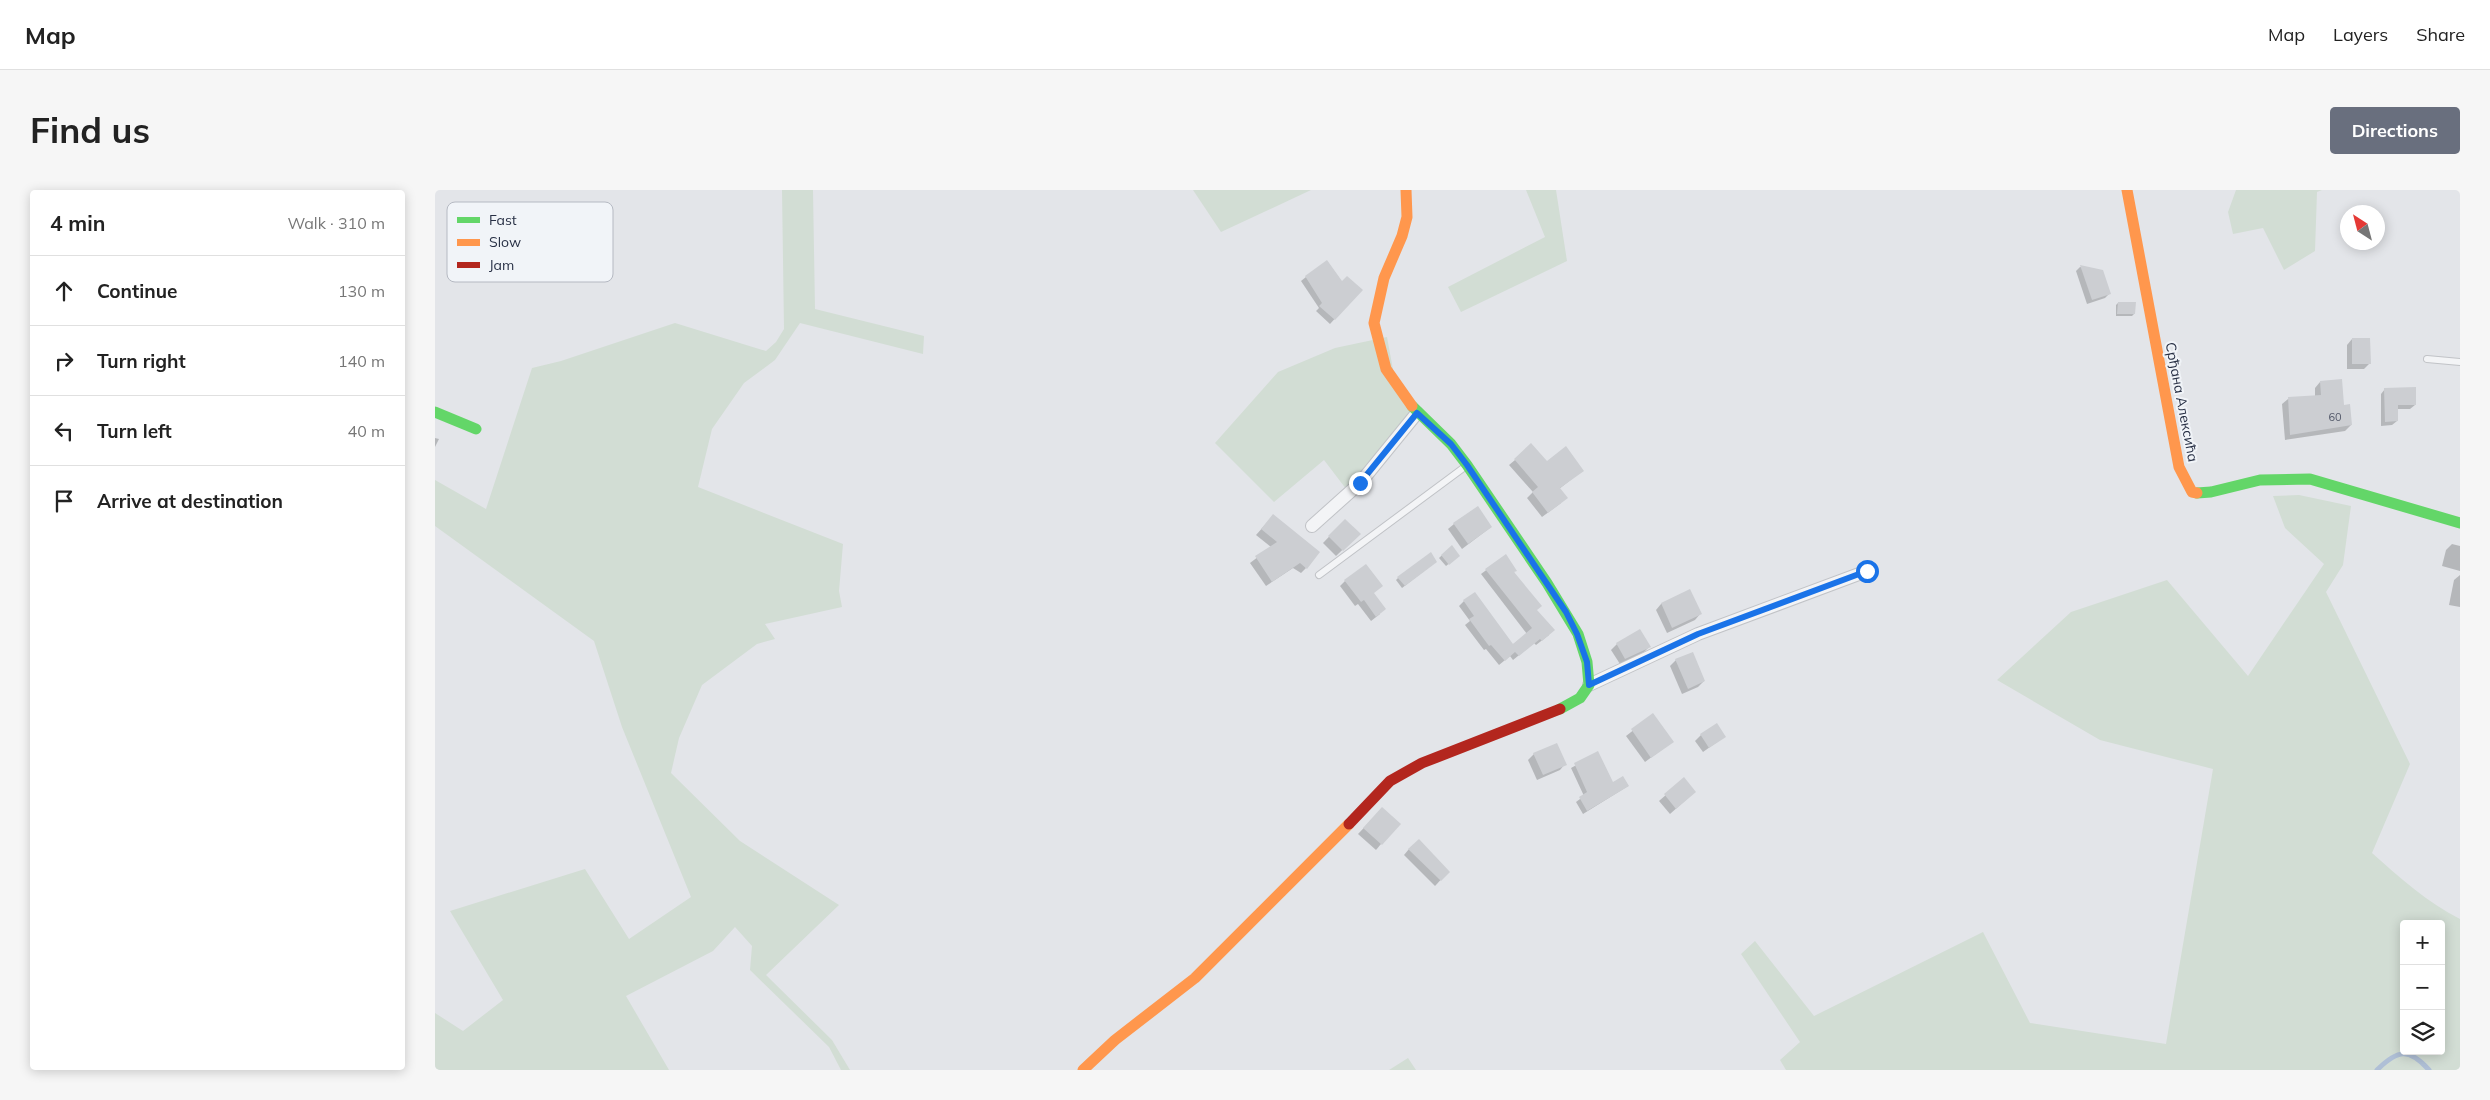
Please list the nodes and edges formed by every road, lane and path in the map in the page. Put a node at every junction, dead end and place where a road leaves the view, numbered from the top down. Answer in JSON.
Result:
{"nodes":[{"id":1,"x":1406,"y":190,"type":"edge"},
{"id":2,"x":2127,"y":190,"type":"edge"},
{"id":3,"x":2427,"y":358,"type":"dead end"},
{"id":4,"x":2460,"y":362,"type":"edge"},
{"id":5,"x":435,"y":412,"type":"edge"},
{"id":6,"x":1417,"y":413,"type":"junction"},
{"id":7,"x":476,"y":429,"type":"dead end"},
{"id":8,"x":1467,"y":465,"type":"junction"},
{"id":9,"x":2460,"y":523,"type":"edge"},
{"id":10,"x":1312,"y":526,"type":"dead end"},
{"id":11,"x":1867,"y":571,"type":"dead end"},
{"id":12,"x":1319,"y":575,"type":"dead end"},
{"id":13,"x":1589,"y":685,"type":"junction"},
{"id":14,"x":1083,"y":1070,"type":"edge"}],
"edges":[{"from":1,"to":6,"type":"street"},
{"from":2,"to":9,"type":"street","name":"Срђана Алексића"},
{"from":3,"to":4,"type":"lane"},
{"from":5,"to":7,"type":"street"},
{"from":6,"to":8,"type":"street"},
{"from":6,"to":10,"type":"street"},
{"from":8,"to":12,"type":"lane"},
{"from":8,"to":13,"type":"street"},
{"from":11,"to":13,"type":"street"},
{"from":13,"to":14,"type":"street"}]}
